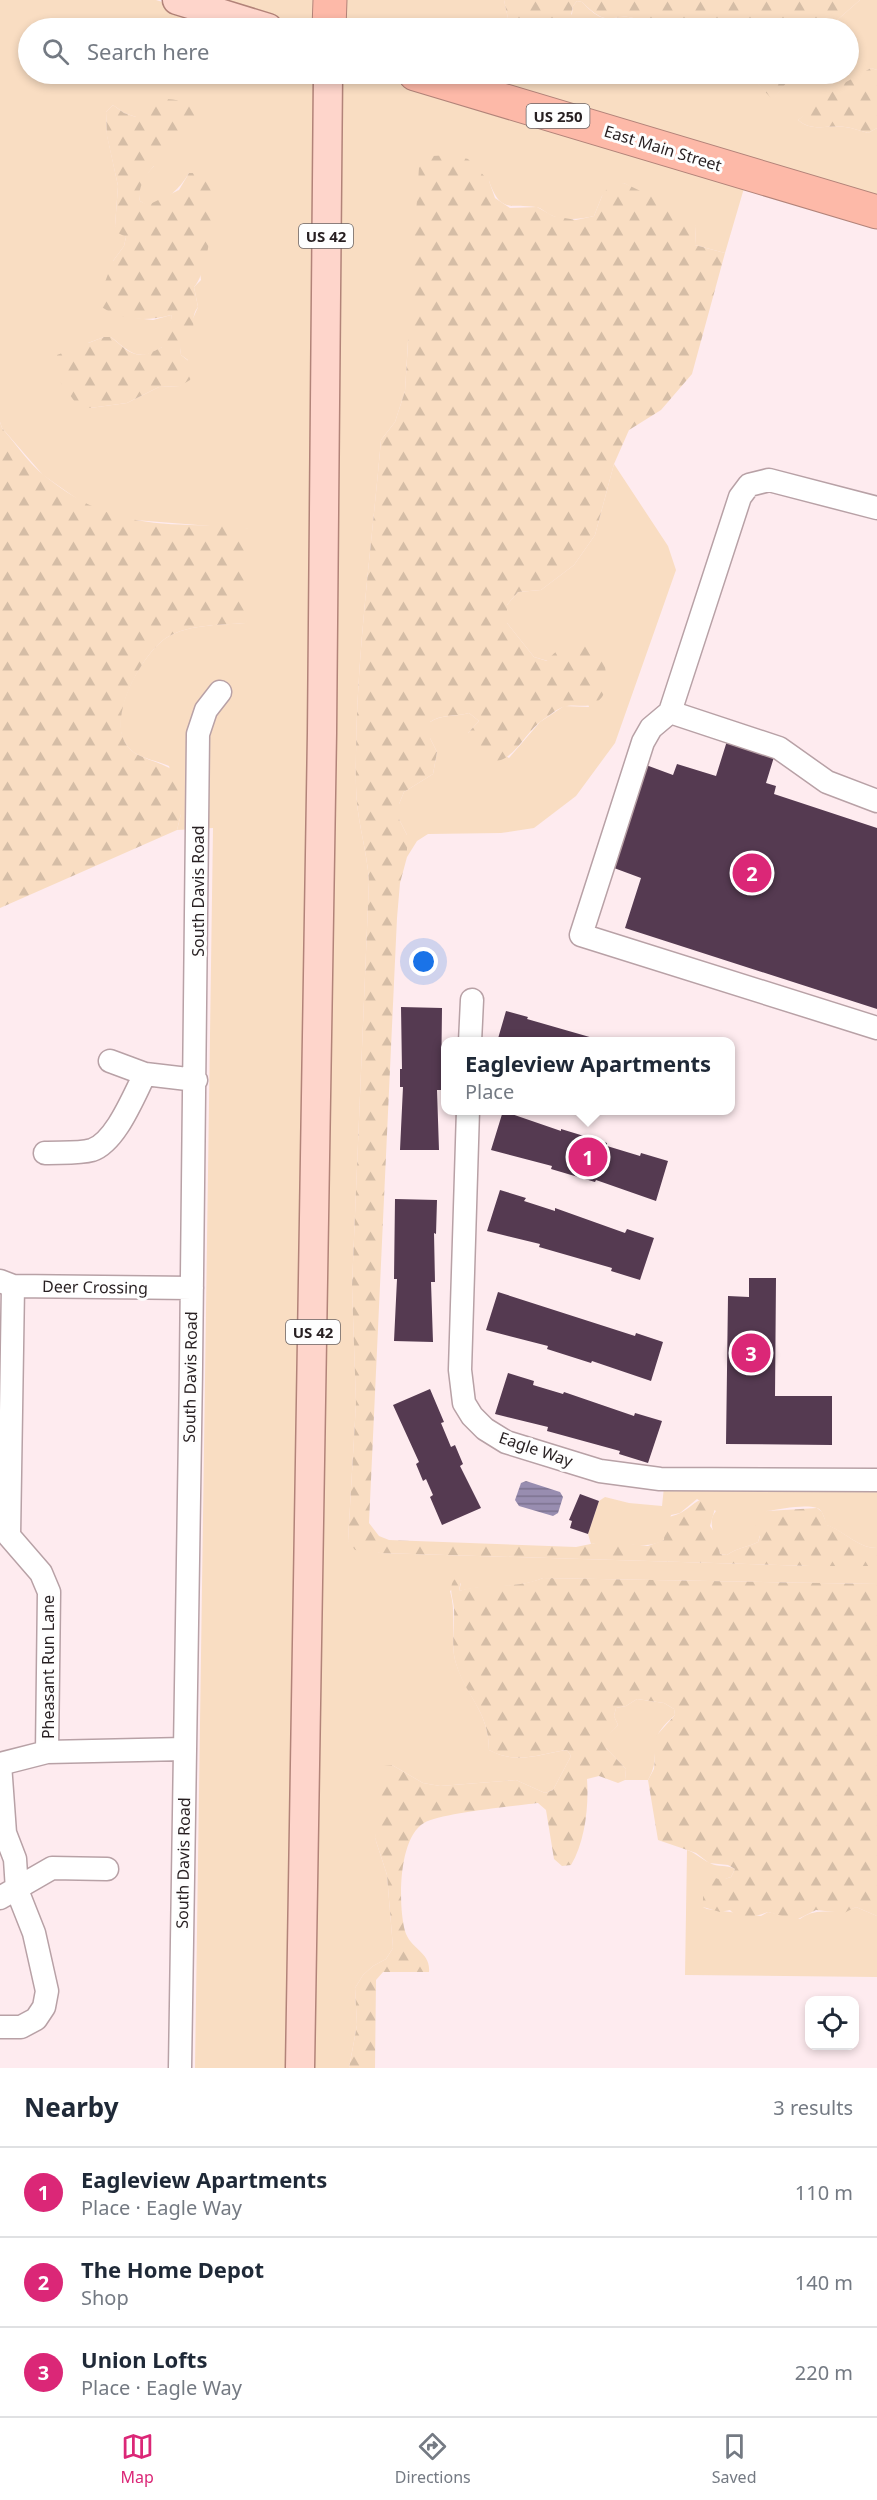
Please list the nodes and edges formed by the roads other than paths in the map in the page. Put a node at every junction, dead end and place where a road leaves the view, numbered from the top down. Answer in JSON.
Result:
{"nodes":[{"id":1,"x":177,"y":0,"type":"edge"},
{"id":2,"x":330,"y":0,"type":"edge"},
{"id":3,"x":236,"y":18,"type":"edge"},
{"id":4,"x":329,"y":18,"type":"edge"},
{"id":5,"x":328,"y":84,"type":"edge"},
{"id":6,"x":449,"y":84,"type":"edge"},
{"id":7,"x":877,"y":212,"type":"edge"},
{"id":8,"x":877,"y":508,"type":"edge"},
{"id":9,"x":220,"y":692,"type":"dead end"},
{"id":10,"x":670,"y":712,"type":"junction"},
{"id":11,"x":877,"y":801,"type":"edge"},
{"id":12,"x":472,"y":1000,"type":"dead end"},
{"id":13,"x":877,"y":1028,"type":"edge"},
{"id":14,"x":470,"y":1037,"type":"edge"},
{"id":15,"x":110,"y":1061,"type":"dead end"},
{"id":16,"x":146,"y":1074,"type":"junction"},
{"id":17,"x":196,"y":1080,"type":"junction"},
{"id":18,"x":468,"y":1115,"type":"edge"},
{"id":19,"x":45,"y":1153,"type":"dead end"},
{"id":20,"x":7,"y":1284,"type":"edge"},
{"id":21,"x":192,"y":1288,"type":"junction"},
{"id":22,"x":5,"y":1415,"type":"edge"},
{"id":23,"x":877,"y":1480,"type":"edge"},
{"id":24,"x":4,"y":1543,"type":"edge"},
{"id":25,"x":184,"y":1749,"type":"junction"},
{"id":26,"x":47,"y":1752,"type":"junction"},
{"id":27,"x":0,"y":1764,"type":"edge"},
{"id":28,"x":107,"y":1869,"type":"dead end"},
{"id":29,"x":8,"y":1894,"type":"edge"},
{"id":30,"x":0,"y":2026,"type":"edge"},
{"id":31,"x":180,"y":2068,"type":"edge"},
{"id":32,"x":300,"y":2068,"type":"edge"}],
"edges":[{"from":1,"to":3,"type":"main road"},
{"from":2,"to":4,"type":"highway"},
{"from":5,"to":32,"type":"main road","number":"US 42"},
{"from":6,"to":7,"type":"highway","name":"East Main Street","number":"US 250"},
{"from":8,"to":10,"type":"street"},
{"from":9,"to":17,"type":"street","name":"South Davis Road"},
{"from":10,"to":11,"type":"street"},
{"from":10,"to":13,"type":"street"},
{"from":12,"to":14,"type":"street"},
{"from":15,"to":16,"type":"street"},
{"from":16,"to":17,"type":"street"},
{"from":16,"to":19,"type":"street"},
{"from":17,"to":21,"type":"street","name":"South Davis Road"},
{"from":18,"to":23,"type":"street","name":"Eagle Way"},
{"from":20,"to":21,"type":"street","name":"Deer Crossing"},
{"from":20,"to":22,"type":"street","name":"Pheasant Run Lane"},
{"from":21,"to":25,"type":"street","name":"South Davis Road"},
{"from":22,"to":24,"type":"street","name":"Pheasant Run Lane"},
{"from":24,"to":26,"type":"street","name":"Pheasant Run Lane"},
{"from":25,"to":26,"type":"street","name":"Pheasant Run Lane"},
{"from":25,"to":31,"type":"street","name":"South Davis Road"},
{"from":26,"to":27,"type":"street","name":"Pheasant Run Lane"},
{"from":27,"to":29,"type":"street"},
{"from":28,"to":29,"type":"street"},
{"from":29,"to":30,"type":"street"}]}
